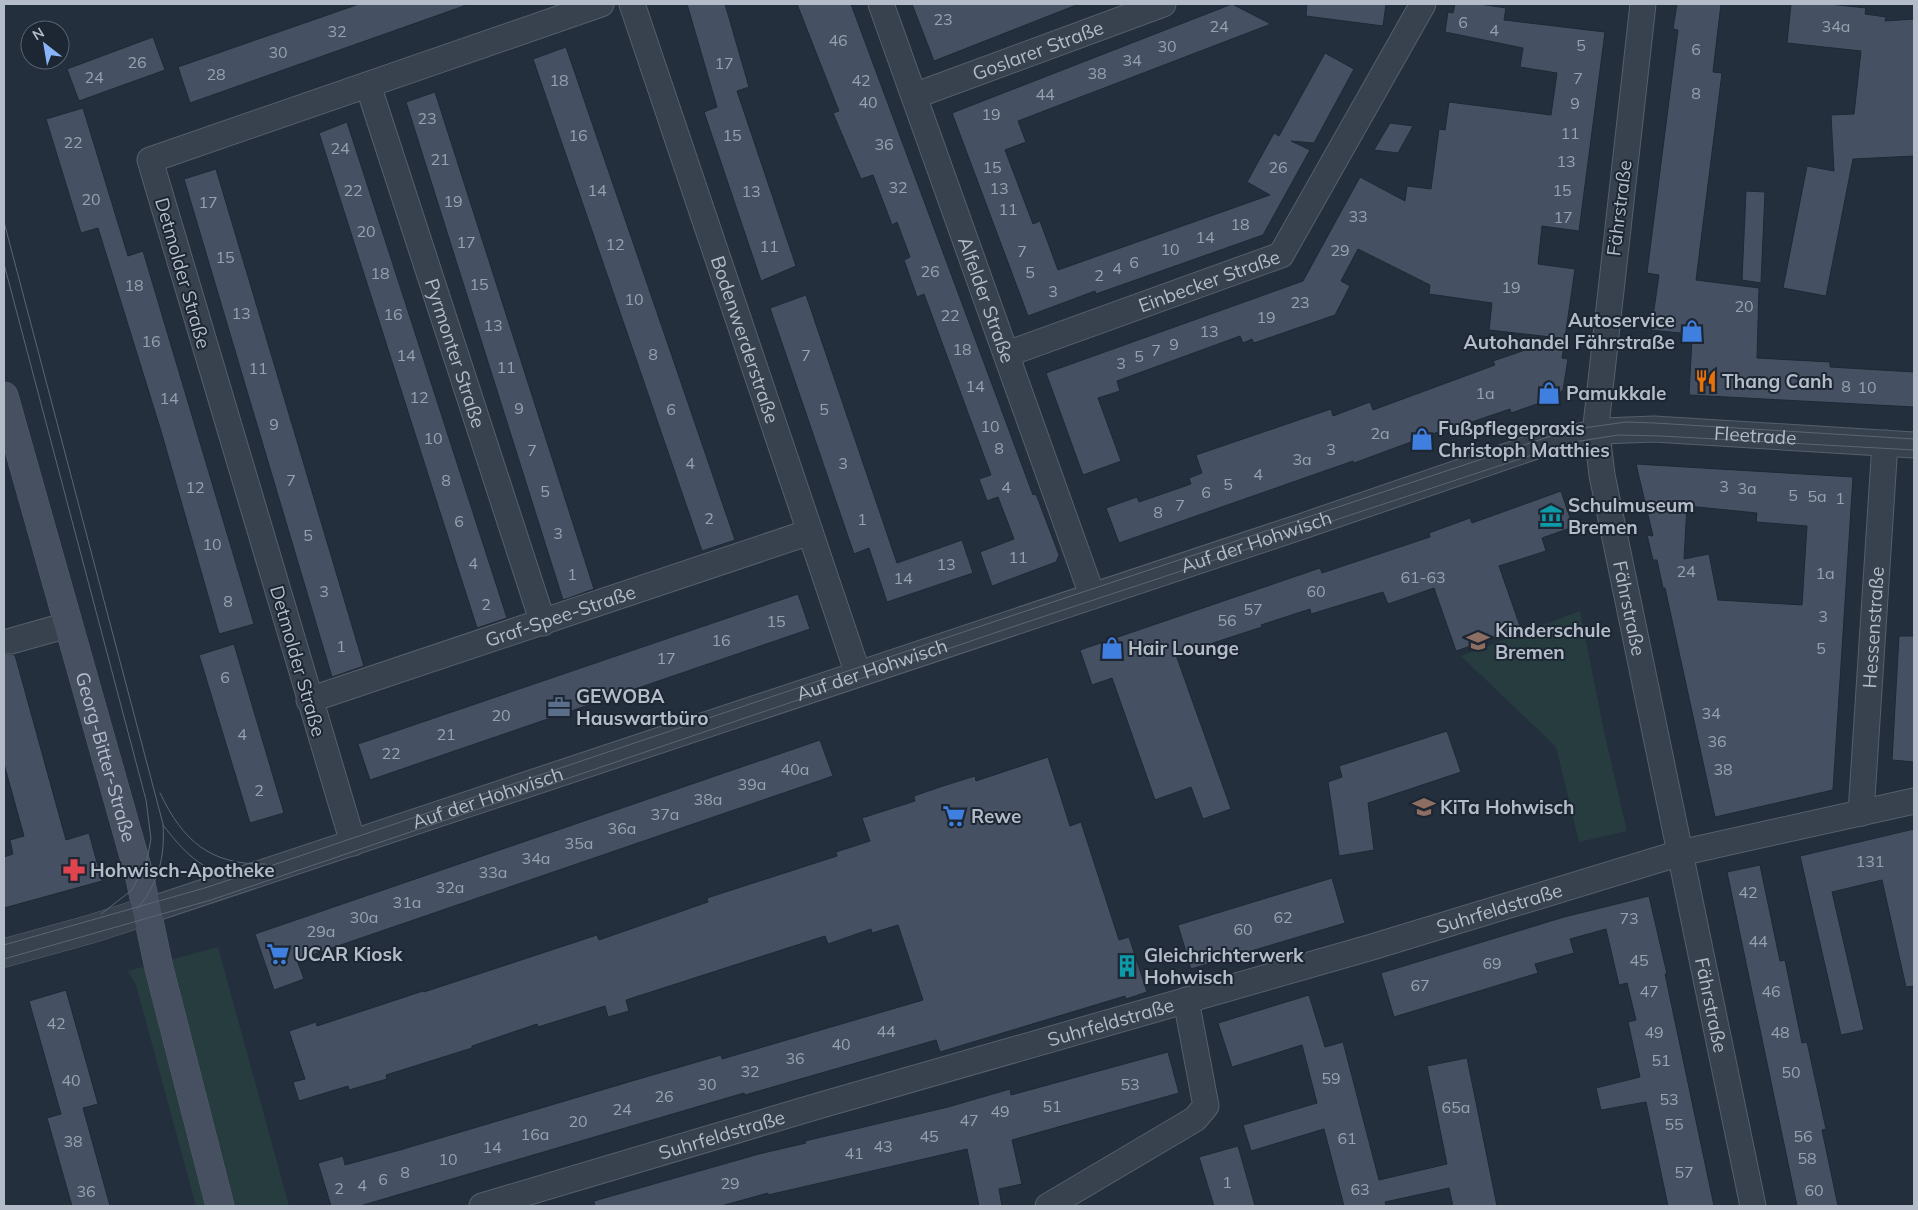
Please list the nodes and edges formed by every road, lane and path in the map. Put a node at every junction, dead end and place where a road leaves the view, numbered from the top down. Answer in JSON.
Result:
{"nodes":[{"id":1,"x":600,"y":4,"type":"edge"},
{"id":2,"x":632,"y":4,"type":"edge"},
{"id":3,"x":881,"y":4,"type":"edge"},
{"id":4,"x":1163,"y":4,"type":"edge"},
{"id":5,"x":1423,"y":4,"type":"edge"},
{"id":6,"x":1643,"y":4,"type":"edge"},
{"id":7,"x":368,"y":84,"type":"junction"},
{"id":8,"x":914,"y":96,"type":"junction"},
{"id":9,"x":1007,"y":354,"type":"junction"},
{"id":10,"x":4,"y":396,"type":"edge"},
{"id":11,"x":1597,"y":432,"type":"junction"},
{"id":12,"x":1885,"y":443,"type":"junction"},
{"id":13,"x":1914,"y":445,"type":"edge"},
{"id":14,"x":810,"y":532,"type":"junction"},
{"id":15,"x":1092,"y":595,"type":"junction"},
{"id":16,"x":543,"y":623,"type":"junction"},
{"id":17,"x":68,"y":625,"type":"junction"},
{"id":18,"x":11,"y":641,"type":"dead end"},
{"id":19,"x":858,"y":674,"type":"junction"},
{"id":20,"x":309,"y":700,"type":"junction"},
{"id":21,"x":1914,"y":801,"type":"edge"},
{"id":22,"x":1861,"y":813,"type":"junction"},
{"id":23,"x":353,"y":843,"type":"junction"},
{"id":24,"x":1680,"y":853,"type":"junction"},
{"id":25,"x":147,"y":910,"type":"junction"},
{"id":26,"x":4,"y":952,"type":"edge"},
{"id":27,"x":1186,"y":1000,"type":"junction"},
{"id":28,"x":220,"y":1206,"type":"edge"},
{"id":29,"x":482,"y":1206,"type":"edge"},
{"id":30,"x":1048,"y":1206,"type":"edge"},
{"id":31,"x":1753,"y":1206,"type":"edge"}],
"edges":[{"from":1,"to":7,"type":"street","name":"Detmolder Straße"},
{"from":2,"to":14,"type":"street","name":"Bodenwerderstraße"},
{"from":3,"to":8,"type":"street","name":"Alfelder Straße"},
{"from":4,"to":8,"type":"street","name":"Goslarer Straße"},
{"from":5,"to":9,"type":"street","name":"Einbecker Straße"},
{"from":6,"to":11,"type":"street","name":"Fährstraße"},
{"from":7,"to":16,"type":"street","name":"Pyrmonter Straße"},
{"from":7,"to":20,"type":"street","name":"Detmolder Straße"},
{"from":8,"to":9,"type":"street","name":"Alfelder Straße"},
{"from":9,"to":15,"type":"street","name":"Alfelder Straße"},
{"from":10,"to":17,"type":"main road","name":"Georg-Bitter-Straße"},
{"from":11,"to":12,"type":"street","name":"Fleetrade"},
{"from":11,"to":15,"type":"street","name":"Auf der Hohwisch"},
{"from":11,"to":24,"type":"street","name":"Fährstraße"},
{"from":12,"to":13,"type":"street","name":"Fleetrade"},
{"from":12,"to":22,"type":"street","name":"Hessenstraße"},
{"from":14,"to":16,"type":"street","name":"Graf-Spee-Straße"},
{"from":14,"to":19,"type":"street","name":"Bodenwerderstraße"},
{"from":15,"to":19,"type":"street","name":"Auf der Hohwisch"},
{"from":16,"to":20,"type":"street","name":"Graf-Spee-Straße"},
{"from":17,"to":18,"type":"street"},
{"from":17,"to":25,"type":"main road","name":"Georg-Bitter-Straße"},
{"from":19,"to":23,"type":"street","name":"Auf der Hohwisch"},
{"from":20,"to":23,"type":"street","name":"Detmolder Straße"},
{"from":21,"to":22,"type":"street","name":"Suhrfeldstraße"},
{"from":22,"to":24,"type":"street","name":"Suhrfeldstraße"},
{"from":23,"to":25,"type":"street","name":"Auf der Hohwisch"},
{"from":24,"to":27,"type":"street","name":"Suhrfeldstraße"},
{"from":24,"to":31,"type":"street","name":"Fährstraße"},
{"from":25,"to":26,"type":"street"},
{"from":25,"to":28,"type":"main road","name":"Georg-Bitter-Straße"},
{"from":27,"to":29,"type":"street","name":"Suhrfeldstraße"},
{"from":27,"to":30,"type":"street"}]}
